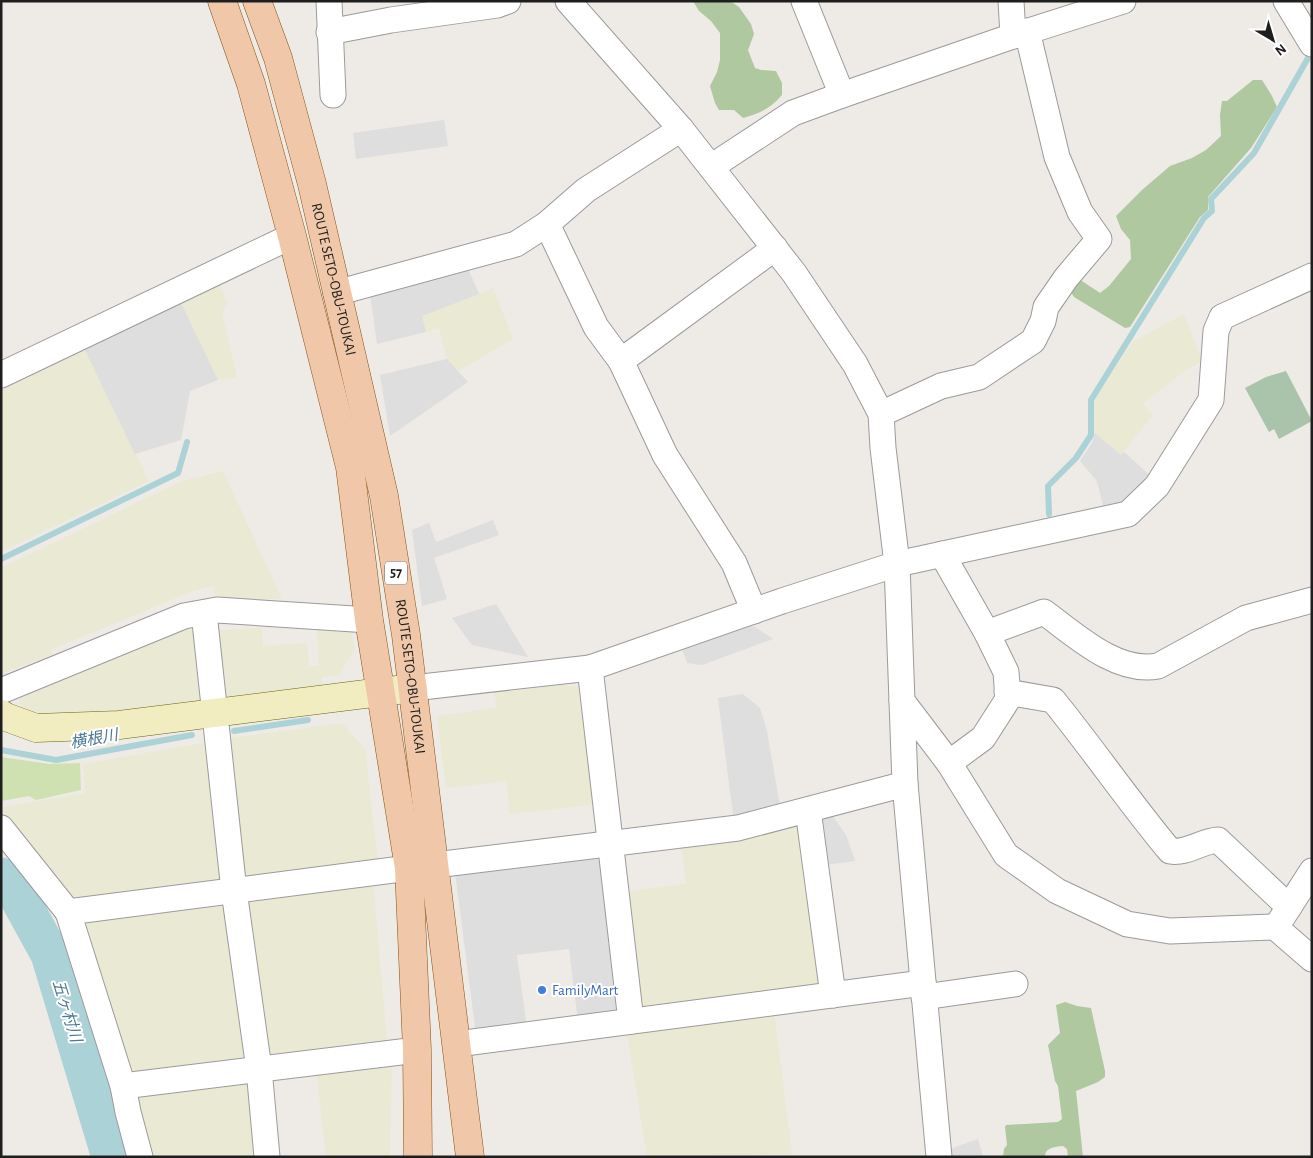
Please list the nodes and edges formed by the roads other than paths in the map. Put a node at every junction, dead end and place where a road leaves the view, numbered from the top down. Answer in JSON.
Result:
{"nodes":[{"id":1,"x":222,"y":1,"type":"edge"},
{"id":2,"x":256,"y":1,"type":"edge"},
{"id":3,"x":329,"y":1,"type":"edge"},
{"id":4,"x":508,"y":1,"type":"edge"},
{"id":5,"x":568,"y":1,"type":"edge"},
{"id":6,"x":1011,"y":1,"type":"edge"},
{"id":7,"x":1123,"y":1,"type":"edge"},
{"id":8,"x":1286,"y":1,"type":"edge"},
{"id":9,"x":805,"y":2,"type":"edge"},
{"id":10,"x":329,"y":32,"type":"junction"},
{"id":11,"x":1020,"y":34,"type":"junction"},
{"id":12,"x":1312,"y":44,"type":"edge"},
{"id":13,"x":842,"y":94,"type":"junction"},
{"id":14,"x":333,"y":95,"type":"dead end"},
{"id":15,"x":681,"y":130,"type":"junction"},
{"id":16,"x":711,"y":167,"type":"junction"},
{"id":17,"x":547,"y":224,"type":"junction"},
{"id":18,"x":292,"y":236,"type":"junction"},
{"id":19,"x":775,"y":248,"type":"junction"},
{"id":20,"x":1312,"y":276,"type":"edge"},
{"id":21,"x":336,"y":293,"type":"junction"},
{"id":22,"x":621,"y":361,"type":"junction"},
{"id":23,"x":1,"y":375,"type":"edge"},
{"id":24,"x":881,"y":414,"type":"junction"},
{"id":25,"x":942,"y":554,"type":"junction"},
{"id":26,"x":897,"y":564,"type":"junction"},
{"id":27,"x":1312,"y":600,"type":"edge"},
{"id":28,"x":754,"y":610,"type":"junction"},
{"id":29,"x":204,"y":613,"type":"junction"},
{"id":30,"x":369,"y":620,"type":"junction"},
{"id":31,"x":987,"y":633,"type":"junction"},
{"id":32,"x":590,"y":668,"type":"junction"},
{"id":33,"x":413,"y":688,"type":"junction"},
{"id":34,"x":1,"y":691,"type":"edge"},
{"id":35,"x":1007,"y":692,"type":"junction"},
{"id":36,"x":381,"y":693,"type":"junction"},
{"id":37,"x":902,"y":701,"type":"junction"},
{"id":38,"x":1,"y":714,"type":"edge"},
{"id":39,"x":215,"y":714,"type":"junction"},
{"id":40,"x":950,"y":763,"type":"junction"},
{"id":41,"x":905,"y":784,"type":"junction"},
{"id":42,"x":808,"y":810,"type":"junction"},
{"id":43,"x":1,"y":828,"type":"edge"},
{"id":44,"x":610,"y":844,"type":"junction"},
{"id":45,"x":435,"y":865,"type":"junction"},
{"id":46,"x":409,"y":868,"type":"junction"},
{"id":47,"x":1312,"y":871,"type":"edge"},
{"id":48,"x":234,"y":891,"type":"junction"},
{"id":49,"x":1289,"y":907,"type":"junction"},
{"id":50,"x":68,"y":912,"type":"junction"},
{"id":51,"x":1275,"y":927,"type":"junction"},
{"id":52,"x":1312,"y":959,"type":"edge"},
{"id":53,"x":1015,"y":984,"type":"dead end"},
{"id":54,"x":924,"y":990,"type":"junction"},
{"id":55,"x":833,"y":995,"type":"junction"},
{"id":56,"x":631,"y":1021,"type":"junction"},
{"id":57,"x":457,"y":1044,"type":"junction"},
{"id":58,"x":417,"y":1050,"type":"junction"},
{"id":59,"x":259,"y":1069,"type":"junction"},
{"id":60,"x":123,"y":1086,"type":"junction"},
{"id":61,"x":140,"y":1157,"type":"edge"},
{"id":62,"x":267,"y":1157,"type":"edge"},
{"id":63,"x":418,"y":1157,"type":"edge"},
{"id":64,"x":470,"y":1157,"type":"edge"},
{"id":65,"x":939,"y":1157,"type":"edge"}],
"edges":[{"from":1,"to":18,"type":"main road","name":"ROUTE SETO-OBU-TOUKAI","number":"57"},
{"from":2,"to":21,"type":"main road","name":"ROUTE SETO-OBU-TOUKAI","number":"57"},
{"from":3,"to":10,"type":"street"},
{"from":4,"to":10,"type":"street"},
{"from":5,"to":15,"type":"street"},
{"from":6,"to":11,"type":"street"},
{"from":7,"to":11,"type":"street"},
{"from":8,"to":12,"type":"street"},
{"from":9,"to":13,"type":"street"},
{"from":10,"to":14,"type":"street"},
{"from":11,"to":13,"type":"street"},
{"from":11,"to":24,"type":"street"},
{"from":13,"to":16,"type":"street"},
{"from":15,"to":16,"type":"street"},
{"from":15,"to":17,"type":"street"},
{"from":16,"to":19,"type":"street"},
{"from":17,"to":21,"type":"street"},
{"from":17,"to":22,"type":"street"},
{"from":18,"to":23,"type":"street"},
{"from":18,"to":30,"type":"main road","name":"ROUTE SETO-OBU-TOUKAI","number":"57"},
{"from":19,"to":22,"type":"street"},
{"from":19,"to":24,"type":"street"},
{"from":20,"to":25,"type":"street"},
{"from":21,"to":33,"type":"main road","name":"ROUTE SETO-OBU-TOUKAI","number":"57"},
{"from":22,"to":28,"type":"street"},
{"from":24,"to":26,"type":"street"},
{"from":25,"to":26,"type":"street"},
{"from":25,"to":31,"type":"street"},
{"from":26,"to":28,"type":"street"},
{"from":26,"to":37,"type":"street"},
{"from":27,"to":31,"type":"street"},
{"from":28,"to":32,"type":"street"},
{"from":29,"to":30,"type":"street"},
{"from":29,"to":34,"type":"street"},
{"from":29,"to":39,"type":"street"},
{"from":30,"to":36,"type":"main road","name":"ROUTE SETO-OBU-TOUKAI","number":"57"},
{"from":31,"to":35,"type":"street"},
{"from":32,"to":33,"type":"street"},
{"from":32,"to":44,"type":"street"},
{"from":33,"to":36,"type":"street"},
{"from":33,"to":45,"type":"main road","name":"ROUTE SETO-OBU-TOUKAI","number":"57"},
{"from":35,"to":40,"type":"street"},
{"from":35,"to":49,"type":"street"},
{"from":36,"to":39,"type":"street"},
{"from":36,"to":46,"type":"main road","name":"ROUTE SETO-OBU-TOUKAI","number":"57"},
{"from":37,"to":40,"type":"street"},
{"from":37,"to":41,"type":"street"},
{"from":38,"to":39,"type":"street"},
{"from":39,"to":48,"type":"street"},
{"from":40,"to":51,"type":"street"},
{"from":41,"to":42,"type":"street"},
{"from":41,"to":54,"type":"street"},
{"from":42,"to":44,"type":"street"},
{"from":42,"to":55,"type":"street"},
{"from":43,"to":50,"type":"street"},
{"from":44,"to":45,"type":"street"},
{"from":44,"to":56,"type":"street"},
{"from":45,"to":57,"type":"main road","name":"ROUTE SETO-OBU-TOUKAI","number":"57"},
{"from":46,"to":48,"type":"street"},
{"from":46,"to":58,"type":"main road","name":"ROUTE SETO-OBU-TOUKAI","number":"57"},
{"from":47,"to":49,"type":"street"},
{"from":48,"to":50,"type":"street"},
{"from":48,"to":59,"type":"street"},
{"from":49,"to":51,"type":"street"},
{"from":50,"to":60,"type":"street"},
{"from":51,"to":52,"type":"street"},
{"from":53,"to":54,"type":"street"},
{"from":54,"to":55,"type":"street"},
{"from":54,"to":65,"type":"street"},
{"from":55,"to":56,"type":"street"},
{"from":56,"to":57,"type":"street"},
{"from":57,"to":64,"type":"main road","name":"ROUTE SETO-OBU-TOUKAI","number":"57"},
{"from":58,"to":59,"type":"street"},
{"from":58,"to":63,"type":"main road","name":"ROUTE SETO-OBU-TOUKAI","number":"57"},
{"from":59,"to":60,"type":"street"},
{"from":59,"to":62,"type":"street"},
{"from":60,"to":61,"type":"street"}]}
